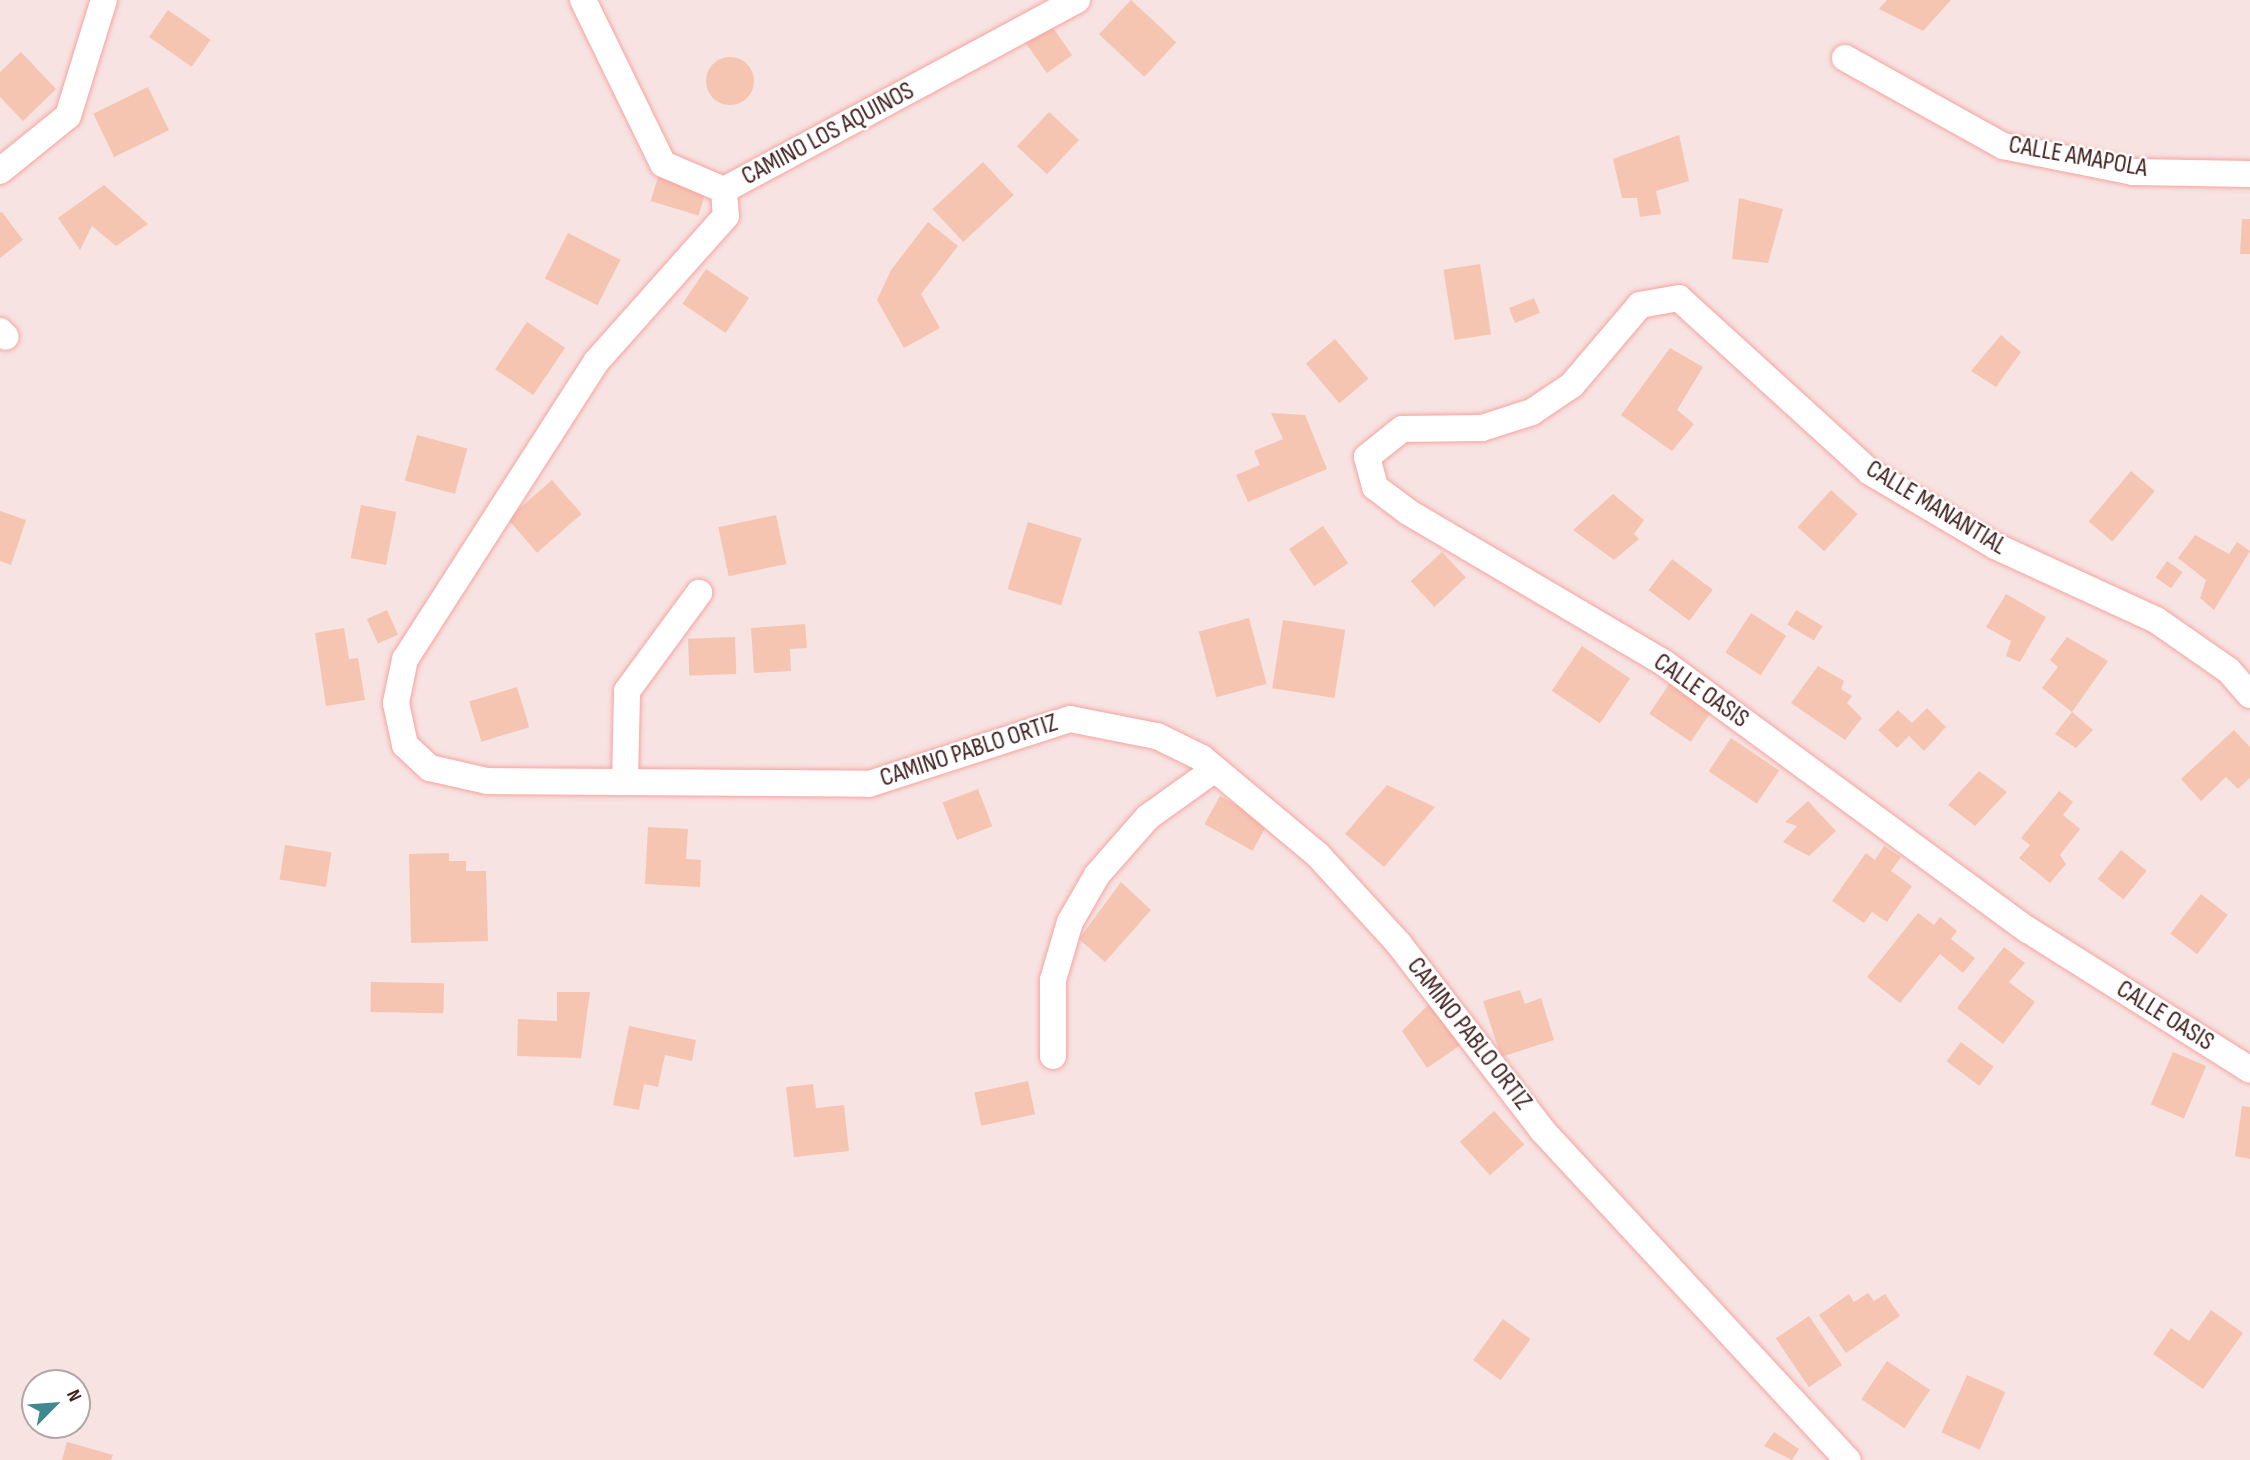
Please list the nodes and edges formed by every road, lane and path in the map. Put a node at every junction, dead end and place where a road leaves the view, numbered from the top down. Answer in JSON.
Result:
{"nodes":[{"id":1,"x":104,"y":0,"type":"edge"},
{"id":2,"x":583,"y":0,"type":"edge"},
{"id":3,"x":1077,"y":0,"type":"edge"},
{"id":4,"x":1845,"y":58,"type":"dead end"},
{"id":5,"x":0,"y":172,"type":"edge"},
{"id":6,"x":2250,"y":174,"type":"edge"},
{"id":7,"x":724,"y":190,"type":"junction"},
{"id":8,"x":1589,"y":365,"type":"joint"},
{"id":9,"x":699,"y":593,"type":"dead end"},
{"id":10,"x":2250,"y":695,"type":"edge"},
{"id":11,"x":1215,"y":769,"type":"junction"},
{"id":12,"x":625,"y":782,"type":"junction"},
{"id":13,"x":1053,"y":1056,"type":"dead end"},
{"id":14,"x":2250,"y":1070,"type":"edge"},
{"id":15,"x":1848,"y":1460,"type":"edge"}],
"edges":[{"from":1,"to":5,"type":"street"},
{"from":2,"to":7,"type":"street","name":"CAMINO LOS AQUINOS"},
{"from":3,"to":7,"type":"street","name":"CAMINO LOS AQUINOS"},
{"from":4,"to":6,"type":"street","name":"CALLE AMAPOLA"},
{"from":7,"to":12,"type":"street","name":"CAMINO PABLO ORTIZ"},
{"from":8,"to":10,"type":"street","name":"CALLE MANANTIAL"},
{"from":8,"to":14,"type":"street","name":"CALLE OASIS"},
{"from":9,"to":12,"type":"street"},
{"from":11,"to":12,"type":"street","name":"CAMINO PABLO ORTIZ"},
{"from":11,"to":13,"type":"street"},
{"from":11,"to":15,"type":"street","name":"CAMINO PABLO ORTIZ"}]}
